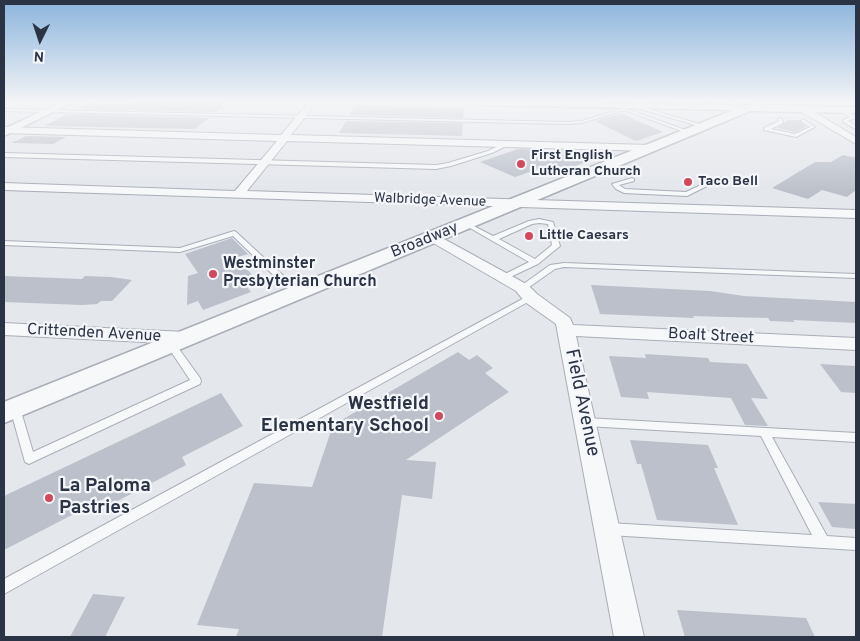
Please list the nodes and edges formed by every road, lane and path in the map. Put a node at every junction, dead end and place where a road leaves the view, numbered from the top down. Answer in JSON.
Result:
{"nodes":[{"id":1,"x":42,"y":132,"type":"edge"},
{"id":2,"x":289,"y":132,"type":"edge"},
{"id":3,"x":691,"y":132,"type":"edge"},
{"id":4,"x":777,"y":132,"type":"edge"},
{"id":5,"x":804,"y":132,"type":"edge"},
{"id":6,"x":841,"y":132,"type":"edge"},
{"id":7,"x":284,"y":138,"type":"junction"},
{"id":8,"x":856,"y":141,"type":"edge"},
{"id":9,"x":501,"y":143,"type":"junction"},
{"id":10,"x":650,"y":148,"type":"junction"},
{"id":11,"x":4,"y":155,"type":"edge"},
{"id":12,"x":264,"y":162,"type":"junction"},
{"id":13,"x":720,"y":178,"type":"dead end"},
{"id":14,"x":632,"y":180,"type":"dead end"},
{"id":15,"x":4,"y":188,"type":"edge"},
{"id":16,"x":238,"y":195,"type":"junction"},
{"id":17,"x":516,"y":203,"type":"junction"},
{"id":18,"x":856,"y":214,"type":"edge"},
{"id":19,"x":466,"y":224,"type":"junction"},
{"id":20,"x":433,"y":237,"type":"junction"},
{"id":21,"x":493,"y":239,"type":"junction"},
{"id":22,"x":4,"y":243,"type":"edge"},
{"id":23,"x":535,"y":262,"type":"junction"},
{"id":24,"x":856,"y":276,"type":"edge"},
{"id":25,"x":519,"y":288,"type":"junction"},
{"id":26,"x":297,"y":293,"type":"junction"},
{"id":27,"x":4,"y":329,"type":"edge"},
{"id":28,"x":566,"y":330,"type":"junction"},
{"id":29,"x":178,"y":341,"type":"junction"},
{"id":30,"x":856,"y":344,"type":"edge"},
{"id":31,"x":10,"y":411,"type":"edge"},
{"id":32,"x":586,"y":422,"type":"junction"},
{"id":33,"x":764,"y":432,"type":"junction"},
{"id":34,"x":856,"y":437,"type":"edge"},
{"id":35,"x":607,"y":529,"type":"junction"},
{"id":36,"x":823,"y":542,"type":"junction"},
{"id":37,"x":856,"y":544,"type":"edge"},
{"id":38,"x":4,"y":586,"type":"edge"},
{"id":39,"x":629,"y":637,"type":"edge"}],
"edges":[{"from":1,"to":7,"type":"street"},
{"from":2,"to":7,"type":"street"},
{"from":3,"to":10,"type":"street","name":"Broadway"},
{"from":4,"to":5,"type":"lane"},
{"from":6,"to":8,"type":"street"},
{"from":7,"to":9,"type":"street"},
{"from":7,"to":12,"type":"street"},
{"from":9,"to":10,"type":"street"},
{"from":9,"to":12,"type":"lane"},
{"from":10,"to":17,"type":"street","name":"Broadway"},
{"from":11,"to":12,"type":"lane"},
{"from":12,"to":16,"type":"street"},
{"from":13,"to":14,"type":"lane"},
{"from":15,"to":16,"type":"street","name":"Walbridge Avenue"},
{"from":16,"to":17,"type":"street","name":"Walbridge Avenue"},
{"from":17,"to":18,"type":"street","name":"Walbridge Avenue"},
{"from":17,"to":19,"type":"street","name":"Broadway"},
{"from":19,"to":20,"type":"street","name":"Broadway"},
{"from":19,"to":21,"type":"lane"},
{"from":20,"to":25,"type":"street","name":"Field Avenue"},
{"from":20,"to":26,"type":"street","name":"Broadway"},
{"from":21,"to":23,"type":"lane"},
{"from":21,"to":23,"type":"lane"},
{"from":22,"to":26,"type":"lane"},
{"from":23,"to":25,"type":"lane"},
{"from":24,"to":25,"type":"lane"},
{"from":25,"to":28,"type":"street","name":"Field Avenue"},
{"from":25,"to":38,"type":"lane"},
{"from":26,"to":29,"type":"street","name":"Broadway"},
{"from":27,"to":29,"type":"street","name":"Crittenden Avenue"},
{"from":28,"to":30,"type":"street","name":"Boalt Street"},
{"from":28,"to":32,"type":"street","name":"Field Avenue"},
{"from":29,"to":31,"type":"street","name":"Broadway"},
{"from":29,"to":31,"type":"lane"},
{"from":32,"to":33,"type":"lane"},
{"from":32,"to":35,"type":"street","name":"Field Avenue"},
{"from":33,"to":34,"type":"lane"},
{"from":33,"to":36,"type":"lane"},
{"from":35,"to":36,"type":"lane"},
{"from":35,"to":39,"type":"street","name":"Field Avenue"},
{"from":36,"to":37,"type":"lane"}]}
